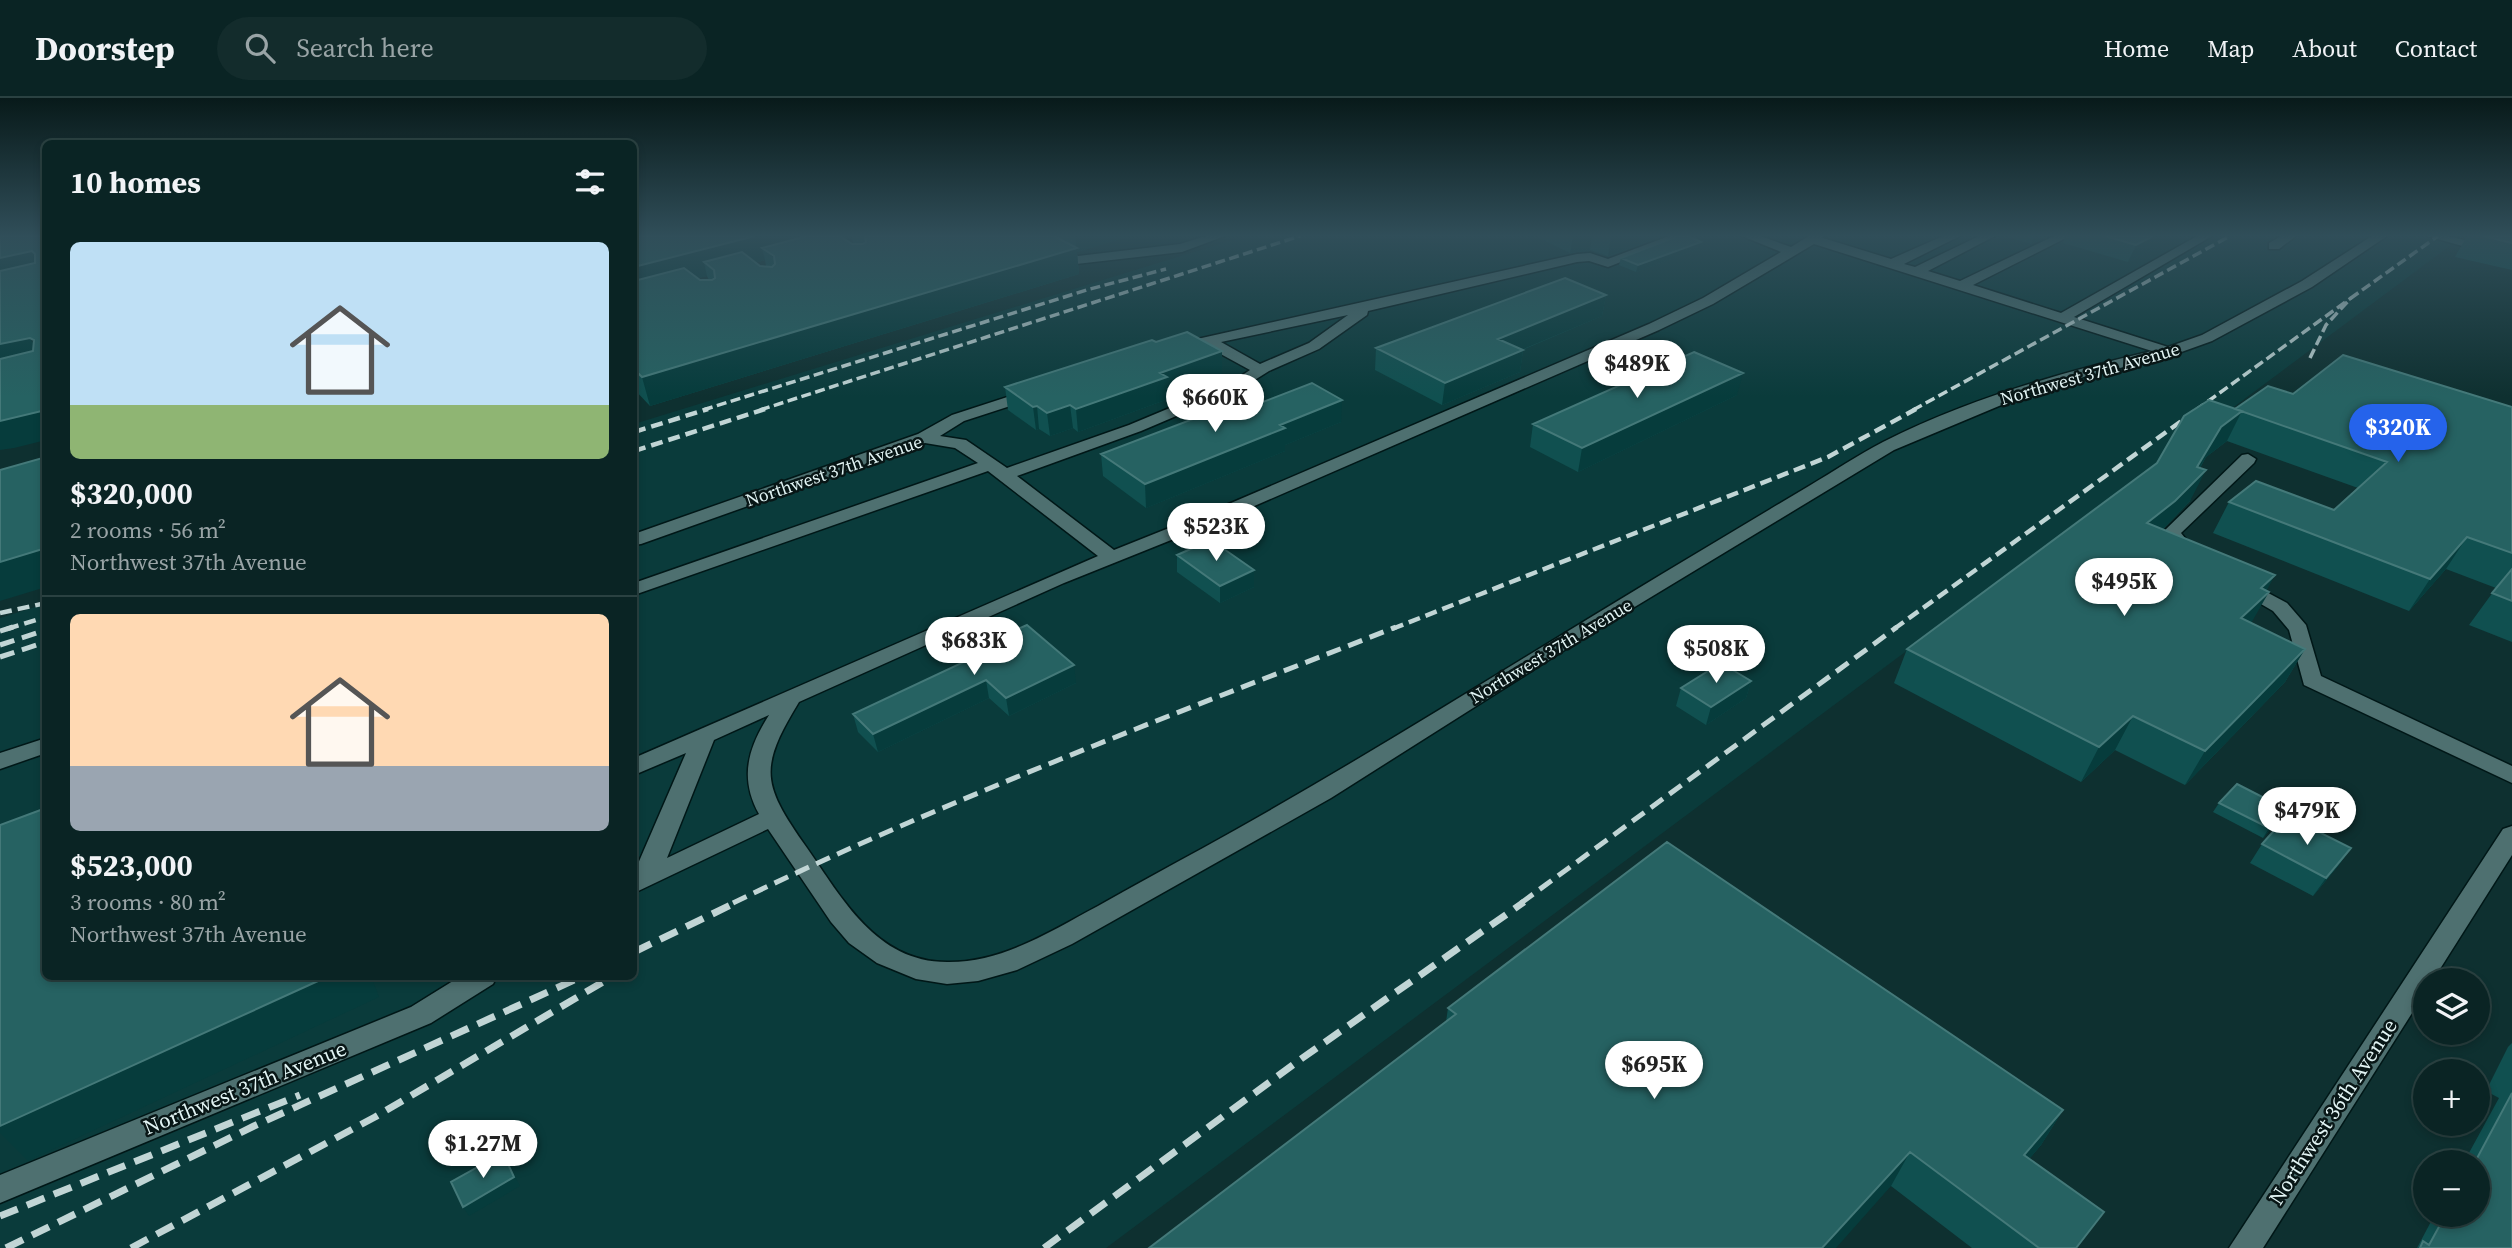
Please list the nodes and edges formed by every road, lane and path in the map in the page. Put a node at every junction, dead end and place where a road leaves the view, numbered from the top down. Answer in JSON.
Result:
{"nodes":[{"id":1,"x":1446,"y":290,"type":"edge"},
{"id":2,"x":1728,"y":290,"type":"edge"},
{"id":3,"x":1973,"y":290,"type":"edge"},
{"id":4,"x":2110,"y":290,"type":"edge"},
{"id":5,"x":2297,"y":290,"type":"edge"},
{"id":6,"x":1366,"y":309,"type":"junction"},
{"id":7,"x":2063,"y":318,"type":"junction"},
{"id":8,"x":1208,"y":341,"type":"junction"},
{"id":9,"x":1162,"y":352,"type":"edge"},
{"id":10,"x":2168,"y":352,"type":"junction"},
{"id":11,"x":1260,"y":370,"type":"junction"},
{"id":12,"x":1051,"y":387,"type":"edge"},
{"id":13,"x":924,"y":438,"type":"junction"},
{"id":14,"x":2248,"y":459,"type":"dead end"},
{"id":15,"x":998,"y":470,"type":"junction"},
{"id":16,"x":637,"y":539,"type":"edge"},
{"id":17,"x":1111,"y":557,"type":"junction"},
{"id":18,"x":2199,"y":560,"type":"edge"},
{"id":19,"x":2222,"y":573,"type":"edge"},
{"id":20,"x":637,"y":588,"type":"edge"},
{"id":21,"x":792,"y":696,"type":"junction"},
{"id":22,"x":704,"y":737,"type":"junction"},
{"id":23,"x":42,"y":746,"type":"edge"},
{"id":24,"x":0,"y":761,"type":"edge"},
{"id":25,"x":637,"y":766,"type":"edge"},
{"id":26,"x":2512,"y":775,"type":"edge"},
{"id":27,"x":773,"y":817,"type":"junction"},
{"id":28,"x":2512,"y":835,"type":"edge"},
{"id":29,"x":640,"y":881,"type":"edge"},
{"id":30,"x":478,"y":980,"type":"edge"},
{"id":31,"x":0,"y":1189,"type":"edge"},
{"id":32,"x":2245,"y":1248,"type":"edge"}],
"edges":[{"from":1,"to":6,"type":"street"},
{"from":2,"to":17,"type":"street"},
{"from":3,"to":7,"type":"street"},
{"from":4,"to":7,"type":"street"},
{"from":5,"to":10,"type":"street","name":"Northwest 37th Avenue"},
{"from":6,"to":8,"type":"street"},
{"from":6,"to":11,"type":"street"},
{"from":7,"to":10,"type":"street"},
{"from":8,"to":9,"type":"street"},
{"from":8,"to":11,"type":"street"},
{"from":10,"to":27,"type":"street","name":"Northwest 37th Avenue"},
{"from":11,"to":15,"type":"street"},
{"from":12,"to":13,"type":"street"},
{"from":13,"to":15,"type":"street","name":"Northwest 37th Avenue"},
{"from":13,"to":16,"type":"street","name":"Northwest 37th Avenue"},
{"from":14,"to":18,"type":"street"},
{"from":15,"to":17,"type":"street","name":"Northwest 37th Avenue"},
{"from":15,"to":20,"type":"street"},
{"from":17,"to":21,"type":"street"},
{"from":19,"to":26,"type":"street"},
{"from":21,"to":22,"type":"street"},
{"from":21,"to":27,"type":"street","name":"Northwest 37th Avenue"},
{"from":22,"to":25,"type":"street"},
{"from":22,"to":29,"type":"street"},
{"from":23,"to":24,"type":"street"},
{"from":27,"to":29,"type":"street"},
{"from":28,"to":32,"type":"street","name":"Northwest 36th Avenue"},
{"from":30,"to":31,"type":"street","name":"Northwest 37th Avenue"}]}
